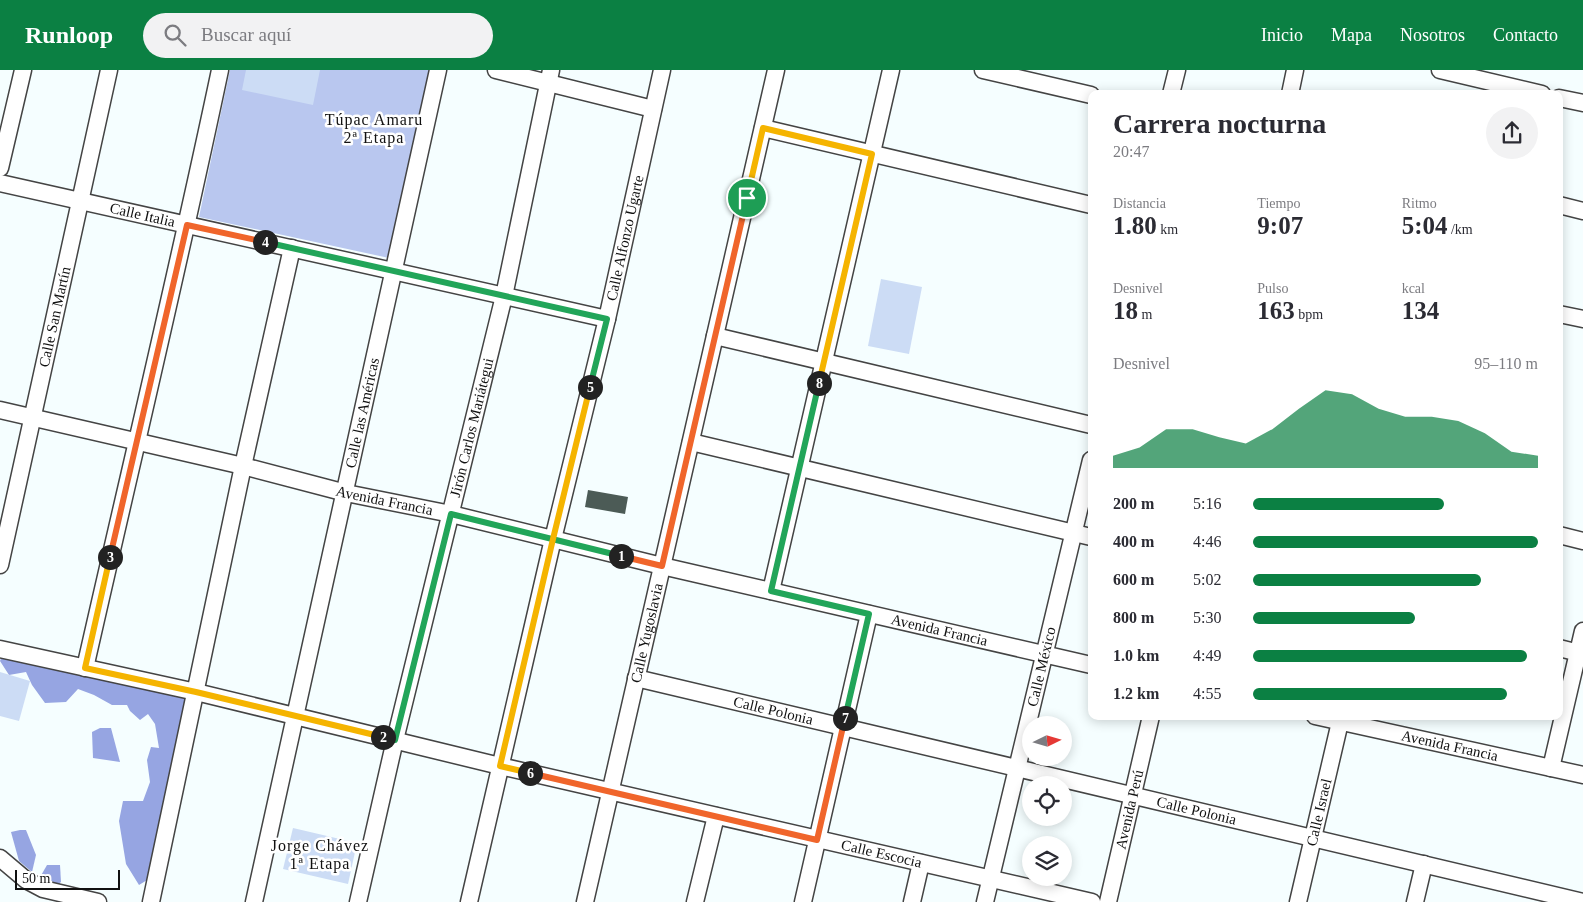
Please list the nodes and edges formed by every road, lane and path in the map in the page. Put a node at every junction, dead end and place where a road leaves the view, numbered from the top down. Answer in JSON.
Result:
{"nodes":[{"id":1,"x":24,"y":70,"type":"edge"},
{"id":2,"x":109,"y":70,"type":"edge"},
{"id":3,"x":220,"y":70,"type":"edge"},
{"id":4,"x":438,"y":70,"type":"edge"},
{"id":5,"x":496,"y":70,"type":"edge"},
{"id":6,"x":662,"y":70,"type":"edge"},
{"id":7,"x":776,"y":70,"type":"edge"},
{"id":8,"x":891,"y":70,"type":"edge"},
{"id":9,"x":983,"y":70,"type":"edge"},
{"id":10,"x":1177,"y":70,"type":"edge"},
{"id":11,"x":1295,"y":70,"type":"edge"},
{"id":12,"x":1440,"y":70,"type":"edge"},
{"id":13,"x":550,"y":76,"type":"edge"},
{"id":14,"x":1172,"y":90,"type":"edge"},
{"id":15,"x":1291,"y":90,"type":"edge"},
{"id":16,"x":1525,"y":90,"type":"edge"},
{"id":17,"x":1088,"y":94,"type":"edge"},
{"id":18,"x":1563,"y":99,"type":"edge"},
{"id":19,"x":1583,"y":103,"type":"edge"},
{"id":20,"x":652,"y":109,"type":"junction"},
{"id":21,"x":763,"y":128,"type":"junction"},
{"id":22,"x":872,"y":154,"type":"junction"},
{"id":23,"x":0,"y":168,"type":"edge"},
{"id":24,"x":0,"y":183,"type":"edge"},
{"id":25,"x":80,"y":201,"type":"junction"},
{"id":26,"x":1088,"y":204,"type":"edge"},
{"id":27,"x":1563,"y":206,"type":"edge"},
{"id":28,"x":1583,"y":211,"type":"edge"},
{"id":29,"x":187,"y":225,"type":"junction"},
{"id":30,"x":292,"y":248,"type":"junction"},
{"id":31,"x":393,"y":271,"type":"junction"},
{"id":32,"x":504,"y":296,"type":"junction"},
{"id":33,"x":1563,"y":315,"type":"edge"},
{"id":34,"x":607,"y":319,"type":"junction"},
{"id":35,"x":1583,"y":319,"type":"edge"},
{"id":36,"x":715,"y":336,"type":"junction"},
{"id":37,"x":824,"y":362,"type":"junction"},
{"id":38,"x":0,"y":410,"type":"edge"},
{"id":39,"x":33,"y":417,"type":"junction"},
{"id":40,"x":1088,"y":424,"type":"edge"},
{"id":41,"x":136,"y":441,"type":"junction"},
{"id":42,"x":690,"y":442,"type":"junction"},
{"id":43,"x":244,"y":466,"type":"junction"},
{"id":44,"x":800,"y":468,"type":"junction"},
{"id":45,"x":1088,"y":473,"type":"edge"},
{"id":46,"x":346,"y":493,"type":"junction"},
{"id":47,"x":451,"y":514,"type":"junction"},
{"id":48,"x":1074,"y":533,"type":"junction"},
{"id":49,"x":1088,"y":536,"type":"edge"},
{"id":50,"x":1563,"y":536,"type":"edge"},
{"id":51,"x":553,"y":539,"type":"junction"},
{"id":52,"x":1583,"y":541,"type":"edge"},
{"id":53,"x":0,"y":565,"type":"edge"},
{"id":54,"x":662,"y":566,"type":"junction"},
{"id":55,"x":771,"y":591,"type":"junction"},
{"id":56,"x":869,"y":614,"type":"junction"},
{"id":57,"x":1583,"y":631,"type":"edge"},
{"id":58,"x":0,"y":649,"type":"edge"},
{"id":59,"x":1563,"y":649,"type":"edge"},
{"id":60,"x":1580,"y":653,"type":"edge"},
{"id":61,"x":1044,"y":654,"type":"junction"},
{"id":62,"x":1088,"y":664,"type":"edge"},
{"id":63,"x":85,"y":668,"type":"junction"},
{"id":64,"x":636,"y":678,"type":"junction"},
{"id":65,"x":196,"y":692,"type":"junction"},
{"id":66,"x":294,"y":717,"type":"junction"},
{"id":67,"x":1149,"y":720,"type":"edge"},
{"id":68,"x":1332,"y":720,"type":"edge"},
{"id":69,"x":1359,"y":721,"type":"edge"},
{"id":70,"x":1340,"y":722,"type":"junction"},
{"id":71,"x":843,"y":727,"type":"junction"},
{"id":72,"x":395,"y":740,"type":"junction"},
{"id":73,"x":500,"y":766,"type":"junction"},
{"id":74,"x":1017,"y":768,"type":"junction"},
{"id":75,"x":1551,"y":768,"type":"junction"},
{"id":76,"x":1583,"y":776,"type":"edge"},
{"id":77,"x":610,"y":791,"type":"junction"},
{"id":78,"x":1132,"y":795,"type":"junction"},
{"id":79,"x":716,"y":816,"type":"junction"},
{"id":80,"x":1313,"y":838,"type":"junction"},
{"id":81,"x":817,"y":840,"type":"junction"},
{"id":82,"x":0,"y":858,"type":"edge"},
{"id":83,"x":921,"y":863,"type":"junction"},
{"id":84,"x":1424,"y":864,"type":"junction"},
{"id":85,"x":990,"y":878,"type":"junction"},
{"id":86,"x":1522,"y":895,"type":"edge"},
{"id":87,"x":61,"y":897,"type":"edge"},
{"id":88,"x":150,"y":899,"type":"edge"},
{"id":89,"x":98,"y":902,"type":"edge"},
{"id":90,"x":254,"y":902,"type":"edge"},
{"id":91,"x":358,"y":902,"type":"edge"},
{"id":92,"x":469,"y":902,"type":"edge"},
{"id":93,"x":585,"y":902,"type":"edge"},
{"id":94,"x":695,"y":902,"type":"edge"},
{"id":95,"x":803,"y":902,"type":"edge"},
{"id":96,"x":912,"y":902,"type":"edge"},
{"id":97,"x":985,"y":902,"type":"edge"},
{"id":98,"x":1092,"y":902,"type":"edge"},
{"id":99,"x":1108,"y":902,"type":"edge"},
{"id":100,"x":1298,"y":902,"type":"edge"},
{"id":101,"x":1414,"y":902,"type":"edge"},
{"id":102,"x":1583,"y":902,"type":"edge"}],
"edges":[{"from":1,"to":23,"type":"street"},
{"from":2,"to":25,"type":"street","name":"Calle San Martín"},
{"from":3,"to":29,"type":"street"},
{"from":4,"to":31,"type":"street","name":"Calle las Américas"},
{"from":5,"to":13,"type":"street"},
{"from":6,"to":20,"type":"street","name":"Calle Alfonzo Ugarte"},
{"from":7,"to":21,"type":"street","name":"Calle Yugoslavia"},
{"from":8,"to":22,"type":"street"},
{"from":9,"to":17,"type":"street"},
{"from":10,"to":14,"type":"street"},
{"from":11,"to":15,"type":"street"},
{"from":12,"to":16,"type":"street"},
{"from":13,"to":20,"type":"street"},
{"from":13,"to":32,"type":"street","name":"Jirón Carlos Mariátegui"},
{"from":18,"to":19,"type":"street"},
{"from":20,"to":34,"type":"street","name":"Calle Alfonzo Ugarte"},
{"from":21,"to":22,"type":"street"},
{"from":21,"to":36,"type":"street","name":"Calle Yugoslavia"},
{"from":22,"to":26,"type":"street"},
{"from":22,"to":37,"type":"street"},
{"from":24,"to":25,"type":"street","name":"Calle Italia"},
{"from":25,"to":29,"type":"street","name":"Calle Italia"},
{"from":25,"to":39,"type":"street","name":"Calle San Martín"},
{"from":27,"to":28,"type":"street"},
{"from":29,"to":30,"type":"street","name":"Calle Italia"},
{"from":29,"to":41,"type":"street"},
{"from":30,"to":31,"type":"street","name":"Calle Italia"},
{"from":30,"to":43,"type":"street"},
{"from":31,"to":32,"type":"street","name":"Calle Italia"},
{"from":31,"to":46,"type":"street","name":"Calle las Américas"},
{"from":32,"to":34,"type":"street","name":"Calle Italia"},
{"from":32,"to":47,"type":"street","name":"Jirón Carlos Mariátegui"},
{"from":33,"to":35,"type":"street"},
{"from":34,"to":51,"type":"street","name":"Calle Alfonzo Ugarte"},
{"from":36,"to":37,"type":"street"},
{"from":36,"to":42,"type":"street","name":"Calle Yugoslavia"},
{"from":37,"to":40,"type":"street"},
{"from":37,"to":44,"type":"street"},
{"from":38,"to":39,"type":"street","name":"Avenida Francia"},
{"from":39,"to":41,"type":"street","name":"Avenida Francia"},
{"from":39,"to":53,"type":"street","name":"Calle San Martín"},
{"from":41,"to":43,"type":"street","name":"Avenida Francia"},
{"from":41,"to":63,"type":"street"},
{"from":42,"to":44,"type":"street"},
{"from":42,"to":54,"type":"street","name":"Calle Yugoslavia"},
{"from":43,"to":46,"type":"street","name":"Avenida Francia"},
{"from":43,"to":65,"type":"street"},
{"from":44,"to":48,"type":"street"},
{"from":44,"to":55,"type":"street"},
{"from":45,"to":48,"type":"street","name":"Calle México"},
{"from":46,"to":47,"type":"street","name":"Avenida Francia"},
{"from":46,"to":66,"type":"street","name":"Calle las Américas"},
{"from":47,"to":51,"type":"street","name":"Avenida Francia"},
{"from":47,"to":72,"type":"street","name":"Jirón Carlos Mariátegui"},
{"from":48,"to":49,"type":"street"},
{"from":48,"to":61,"type":"street","name":"Calle México"},
{"from":50,"to":52,"type":"street"},
{"from":51,"to":54,"type":"street","name":"Avenida Francia"},
{"from":51,"to":73,"type":"street","name":"Calle Alfonzo Ugarte"},
{"from":54,"to":55,"type":"street","name":"Avenida Francia"},
{"from":54,"to":64,"type":"street","name":"Calle Yugoslavia"},
{"from":55,"to":56,"type":"street","name":"Avenida Francia"},
{"from":56,"to":61,"type":"street","name":"Avenida Francia"},
{"from":56,"to":71,"type":"street"},
{"from":57,"to":60,"type":"street"},
{"from":58,"to":63,"type":"street","name":"Calle Escocia"},
{"from":59,"to":60,"type":"street"},
{"from":60,"to":75,"type":"street"},
{"from":61,"to":62,"type":"street","name":"Avenida Francia"},
{"from":61,"to":74,"type":"street","name":"Calle México"},
{"from":63,"to":65,"type":"street","name":"Calle Escocia"},
{"from":64,"to":71,"type":"street","name":"Calle Polonia"},
{"from":64,"to":77,"type":"street","name":"Calle Yugoslavia"},
{"from":65,"to":66,"type":"street","name":"Calle Escocia"},
{"from":65,"to":88,"type":"street"},
{"from":66,"to":72,"type":"street","name":"Calle Escocia"},
{"from":66,"to":90,"type":"street","name":"Calle las Américas"},
{"from":67,"to":78,"type":"street","name":"Avenida Perú"},
{"from":68,"to":70,"type":"street","name":"Avenida Francia"},
{"from":69,"to":70,"type":"street","name":"Avenida Francia"},
{"from":69,"to":75,"type":"street","name":"Avenida Francia"},
{"from":70,"to":80,"type":"street","name":"Calle Israel"},
{"from":71,"to":74,"type":"street","name":"Calle Polonia"},
{"from":71,"to":81,"type":"street"},
{"from":72,"to":73,"type":"street","name":"Calle Escocia"},
{"from":72,"to":91,"type":"street","name":"Jirón Carlos Mariátegui"},
{"from":73,"to":77,"type":"street","name":"Calle Escocia"},
{"from":73,"to":92,"type":"street","name":"Calle Alfonzo Ugarte"},
{"from":74,"to":78,"type":"street","name":"Calle Polonia"},
{"from":74,"to":85,"type":"street","name":"Calle México"},
{"from":75,"to":76,"type":"street","name":"Avenida Francia"},
{"from":77,"to":79,"type":"street","name":"Calle Escocia"},
{"from":77,"to":93,"type":"street","name":"Calle Yugoslavia"},
{"from":78,"to":80,"type":"street","name":"Calle Polonia"},
{"from":78,"to":99,"type":"street","name":"Avenida Perú"},
{"from":79,"to":81,"type":"street","name":"Calle Escocia"},
{"from":79,"to":94,"type":"street"},
{"from":80,"to":84,"type":"street","name":"Calle Polonia"},
{"from":80,"to":100,"type":"street","name":"Calle Israel"},
{"from":81,"to":83,"type":"street","name":"Calle Escocia"},
{"from":81,"to":95,"type":"street"},
{"from":82,"to":87,"type":"street"},
{"from":83,"to":85,"type":"street","name":"Calle Escocia"},
{"from":83,"to":96,"type":"street"},
{"from":84,"to":86,"type":"street","name":"Calle Polonia"},
{"from":84,"to":101,"type":"street"},
{"from":85,"to":97,"type":"street","name":"Calle México"},
{"from":85,"to":98,"type":"street","name":"Calle Escocia"},
{"from":86,"to":102,"type":"street","name":"Calle Polonia"},
{"from":87,"to":89,"type":"street"}]}
